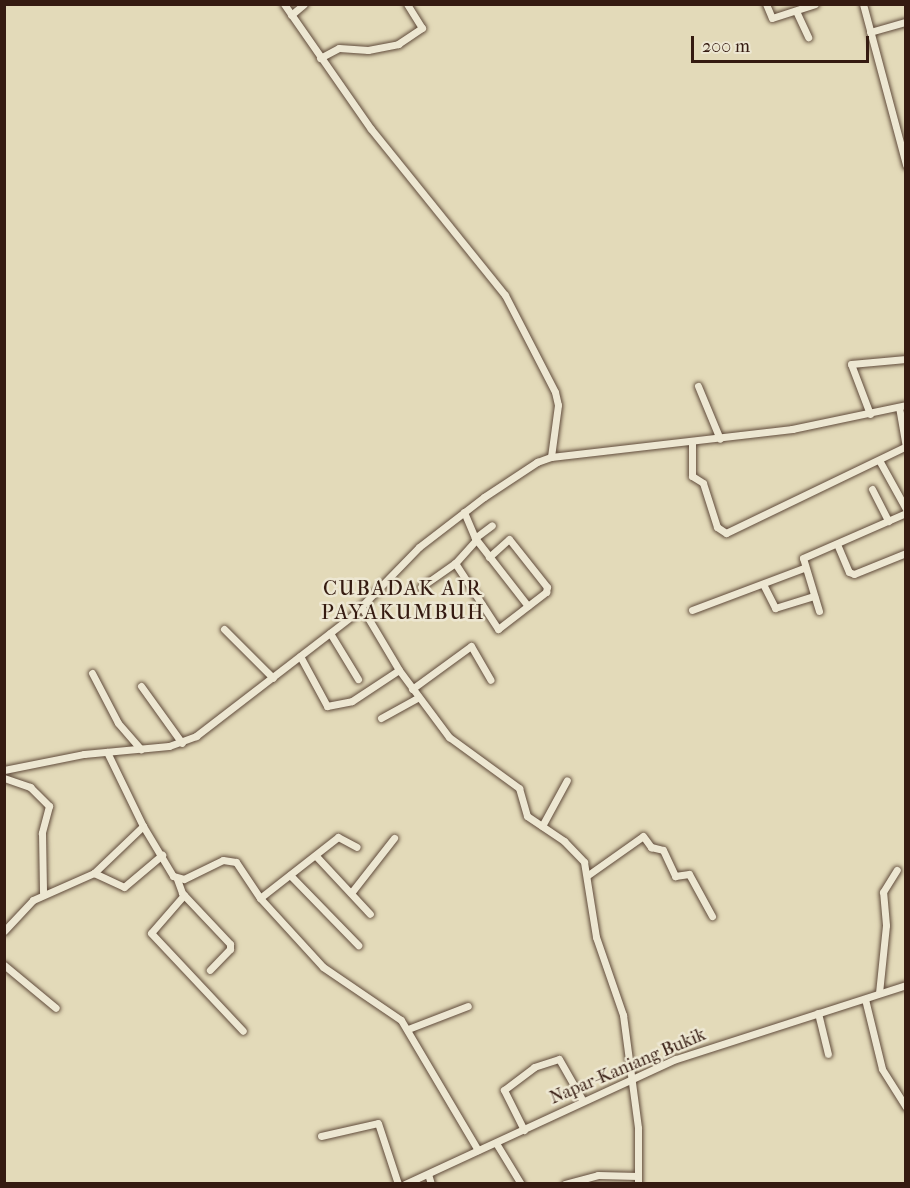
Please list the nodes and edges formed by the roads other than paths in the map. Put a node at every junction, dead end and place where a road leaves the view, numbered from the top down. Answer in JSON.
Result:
{"nodes":[{"id":1,"x":284,"y":4,"type":"edge"},
{"id":2,"x":304,"y":4,"type":"edge"},
{"id":3,"x":406,"y":4,"type":"edge"},
{"id":4,"x":766,"y":4,"type":"edge"},
{"id":5,"x":815,"y":4,"type":"edge"},
{"id":6,"x":863,"y":4,"type":"edge"},
{"id":7,"x":804,"y":6,"type":"edge"},
{"id":8,"x":796,"y":11,"type":"junction"},
{"id":9,"x":291,"y":15,"type":"junction"},
{"id":10,"x":906,"y":22,"type":"edge"},
{"id":11,"x":870,"y":32,"type":"junction"},
{"id":12,"x":808,"y":37,"type":"dead end"},
{"id":13,"x":320,"y":58,"type":"junction"},
{"id":14,"x":906,"y":165,"type":"edge"},
{"id":15,"x":906,"y":359,"type":"edge"},
{"id":16,"x":698,"y":386,"type":"dead end"},
{"id":17,"x":902,"y":406,"type":"edge"},
{"id":18,"x":870,"y":414,"type":"junction"},
{"id":19,"x":720,"y":440,"type":"junction"},
{"id":20,"x":692,"y":443,"type":"junction"},
{"id":21,"x":905,"y":447,"type":"edge"},
{"id":22,"x":551,"y":457,"type":"junction"},
{"id":23,"x":879,"y":460,"type":"junction"},
{"id":24,"x":872,"y":489,"type":"dead end"},
{"id":25,"x":906,"y":511,"type":"edge"},
{"id":26,"x":464,"y":512,"type":"junction"},
{"id":27,"x":888,"y":521,"type":"junction"},
{"id":28,"x":492,"y":525,"type":"dead end"},
{"id":29,"x":476,"y":539,"type":"junction"},
{"id":30,"x":837,"y":544,"type":"junction"},
{"id":31,"x":906,"y":553,"type":"edge"},
{"id":32,"x":489,"y":556,"type":"junction"},
{"id":33,"x":455,"y":562,"type":"junction"},
{"id":34,"x":804,"y":568,"type":"junction"},
{"id":35,"x":763,"y":584,"type":"junction"},
{"id":36,"x":421,"y":587,"type":"dead end"},
{"id":37,"x":814,"y":596,"type":"junction"},
{"id":38,"x":361,"y":606,"type":"junction"},
{"id":39,"x":528,"y":606,"type":"junction"},
{"id":40,"x":692,"y":610,"type":"dead end"},
{"id":41,"x":819,"y":611,"type":"dead end"},
{"id":42,"x":224,"y":629,"type":"dead end"},
{"id":43,"x":330,"y":633,"type":"junction"},
{"id":44,"x":300,"y":656,"type":"junction"},
{"id":45,"x":399,"y":670,"type":"junction"},
{"id":46,"x":92,"y":673,"type":"dead end"},
{"id":47,"x":273,"y":678,"type":"junction"},
{"id":48,"x":358,"y":679,"type":"dead end"},
{"id":49,"x":491,"y":680,"type":"dead end"},
{"id":50,"x":141,"y":686,"type":"dead end"},
{"id":51,"x":412,"y":688,"type":"junction"},
{"id":52,"x":419,"y":698,"type":"junction"},
{"id":53,"x":381,"y":718,"type":"dead end"},
{"id":54,"x":182,"y":743,"type":"junction"},
{"id":55,"x":141,"y":749,"type":"junction"},
{"id":56,"x":107,"y":752,"type":"junction"},
{"id":57,"x":4,"y":770,"type":"edge"},
{"id":58,"x":4,"y":778,"type":"edge"},
{"id":59,"x":567,"y":780,"type":"dead end"},
{"id":60,"x":143,"y":826,"type":"junction"},
{"id":61,"x":542,"y":826,"type":"junction"},
{"id":62,"x":394,"y":838,"type":"dead end"},
{"id":63,"x":357,"y":848,"type":"dead end"},
{"id":64,"x":162,"y":855,"type":"junction"},
{"id":65,"x":316,"y":856,"type":"junction"},
{"id":66,"x":897,"y":870,"type":"dead end"},
{"id":67,"x":94,"y":873,"type":"junction"},
{"id":68,"x":290,"y":875,"type":"junction"},
{"id":69,"x":588,"y":875,"type":"junction"},
{"id":70,"x":177,"y":879,"type":"junction"},
{"id":71,"x":44,"y":893,"type":"junction"},
{"id":72,"x":351,"y":893,"type":"junction"},
{"id":73,"x":184,"y":895,"type":"junction"},
{"id":74,"x":260,"y":898,"type":"junction"},
{"id":75,"x":369,"y":914,"type":"dead end"},
{"id":76,"x":712,"y":916,"type":"dead end"},
{"id":77,"x":4,"y":931,"type":"edge"},
{"id":78,"x":358,"y":945,"type":"dead end"},
{"id":79,"x":4,"y":965,"type":"edge"},
{"id":80,"x":210,"y":970,"type":"dead end"},
{"id":81,"x":906,"y":985,"type":"edge"},
{"id":82,"x":879,"y":993,"type":"junction"},
{"id":83,"x":865,"y":999,"type":"junction"},
{"id":84,"x":468,"y":1006,"type":"dead end"},
{"id":85,"x":56,"y":1008,"type":"dead end"},
{"id":86,"x":818,"y":1013,"type":"junction"},
{"id":87,"x":408,"y":1029,"type":"junction"},
{"id":88,"x":243,"y":1031,"type":"dead end"},
{"id":89,"x":828,"y":1054,"type":"dead end"},
{"id":90,"x":630,"y":1080,"type":"junction"},
{"id":91,"x":583,"y":1101,"type":"junction"},
{"id":92,"x":906,"y":1107,"type":"edge"},
{"id":93,"x":524,"y":1130,"type":"junction"},
{"id":94,"x":321,"y":1136,"type":"dead end"},
{"id":95,"x":496,"y":1143,"type":"junction"},
{"id":96,"x":478,"y":1150,"type":"junction"},
{"id":97,"x":428,"y":1174,"type":"junction"},
{"id":98,"x":638,"y":1180,"type":"edge"},
{"id":99,"x":398,"y":1184,"type":"edge"},
{"id":100,"x":405,"y":1184,"type":"edge"},
{"id":101,"x":430,"y":1184,"type":"edge"},
{"id":102,"x":521,"y":1184,"type":"edge"},
{"id":103,"x":566,"y":1184,"type":"edge"}],
"edges":[{"from":1,"to":9,"type":"street"},
{"from":2,"to":9,"type":"street"},
{"from":3,"to":13,"type":"street"},
{"from":4,"to":8,"type":"street"},
{"from":5,"to":7,"type":"street"},
{"from":6,"to":11,"type":"street"},
{"from":7,"to":8,"type":"street"},
{"from":8,"to":12,"type":"street"},
{"from":9,"to":13,"type":"street"},
{"from":10,"to":11,"type":"street"},
{"from":11,"to":14,"type":"street"},
{"from":13,"to":22,"type":"street"},
{"from":15,"to":18,"type":"street"},
{"from":16,"to":19,"type":"street"},
{"from":17,"to":18,"type":"street"},
{"from":17,"to":21,"type":"street"},
{"from":18,"to":19,"type":"street"},
{"from":19,"to":20,"type":"street"},
{"from":20,"to":22,"type":"street"},
{"from":20,"to":23,"type":"street"},
{"from":21,"to":23,"type":"street"},
{"from":22,"to":26,"type":"street"},
{"from":23,"to":25,"type":"street"},
{"from":24,"to":27,"type":"street"},
{"from":25,"to":27,"type":"street"},
{"from":26,"to":29,"type":"street"},
{"from":26,"to":38,"type":"street"},
{"from":27,"to":30,"type":"street"},
{"from":28,"to":29,"type":"street"},
{"from":29,"to":32,"type":"street"},
{"from":29,"to":33,"type":"street"},
{"from":30,"to":31,"type":"street"},
{"from":30,"to":34,"type":"street"},
{"from":32,"to":39,"type":"street"},
{"from":32,"to":39,"type":"street"},
{"from":33,"to":36,"type":"street"},
{"from":33,"to":39,"type":"street"},
{"from":34,"to":35,"type":"street"},
{"from":34,"to":37,"type":"street"},
{"from":35,"to":37,"type":"street"},
{"from":35,"to":40,"type":"street"},
{"from":37,"to":41,"type":"street"},
{"from":38,"to":43,"type":"street"},
{"from":38,"to":45,"type":"street"},
{"from":42,"to":47,"type":"street"},
{"from":43,"to":44,"type":"street"},
{"from":43,"to":48,"type":"street"},
{"from":44,"to":45,"type":"street"},
{"from":44,"to":47,"type":"street"},
{"from":45,"to":51,"type":"street"},
{"from":46,"to":55,"type":"street"},
{"from":47,"to":54,"type":"street"},
{"from":49,"to":51,"type":"street"},
{"from":50,"to":54,"type":"street"},
{"from":51,"to":52,"type":"street"},
{"from":52,"to":53,"type":"street"},
{"from":52,"to":61,"type":"street"},
{"from":54,"to":55,"type":"street"},
{"from":55,"to":56,"type":"street"},
{"from":56,"to":57,"type":"street"},
{"from":56,"to":60,"type":"street"},
{"from":58,"to":71,"type":"street"},
{"from":59,"to":61,"type":"street"},
{"from":60,"to":64,"type":"street"},
{"from":60,"to":67,"type":"street"},
{"from":61,"to":69,"type":"street"},
{"from":62,"to":72,"type":"street"},
{"from":63,"to":65,"type":"street"},
{"from":64,"to":67,"type":"street"},
{"from":64,"to":70,"type":"street"},
{"from":65,"to":68,"type":"street"},
{"from":65,"to":72,"type":"street"},
{"from":66,"to":82,"type":"street"},
{"from":67,"to":71,"type":"street"},
{"from":68,"to":74,"type":"street"},
{"from":68,"to":78,"type":"street"},
{"from":69,"to":76,"type":"street"},
{"from":69,"to":90,"type":"street"},
{"from":70,"to":73,"type":"street"},
{"from":70,"to":74,"type":"street"},
{"from":71,"to":77,"type":"street"},
{"from":72,"to":75,"type":"street"},
{"from":73,"to":80,"type":"street"},
{"from":73,"to":88,"type":"street"},
{"from":74,"to":87,"type":"street"},
{"from":79,"to":85,"type":"street"},
{"from":81,"to":82,"type":"street","name":"Napar-Kaniang Bukik"},
{"from":82,"to":83,"type":"street","name":"Napar-Kaniang Bukik"},
{"from":83,"to":86,"type":"street","name":"Napar-Kaniang Bukik"},
{"from":83,"to":92,"type":"street"},
{"from":84,"to":87,"type":"street"},
{"from":86,"to":89,"type":"street"},
{"from":86,"to":90,"type":"street","name":"Napar-Kaniang Bukik"},
{"from":87,"to":96,"type":"street"},
{"from":90,"to":91,"type":"street","name":"Napar-Kaniang Bukik"},
{"from":90,"to":98,"type":"street"},
{"from":91,"to":93,"type":"street","name":"Napar-Kaniang Bukik"},
{"from":91,"to":93,"type":"street"},
{"from":93,"to":95,"type":"street","name":"Napar-Kaniang Bukik"},
{"from":94,"to":99,"type":"street"},
{"from":95,"to":96,"type":"street","name":"Napar-Kaniang Bukik"},
{"from":95,"to":102,"type":"street"},
{"from":96,"to":97,"type":"street","name":"Napar-Kaniang Bukik"},
{"from":97,"to":100,"type":"street","name":"Napar-Kaniang Bukik"},
{"from":97,"to":101,"type":"street"},
{"from":98,"to":103,"type":"street"}]}
